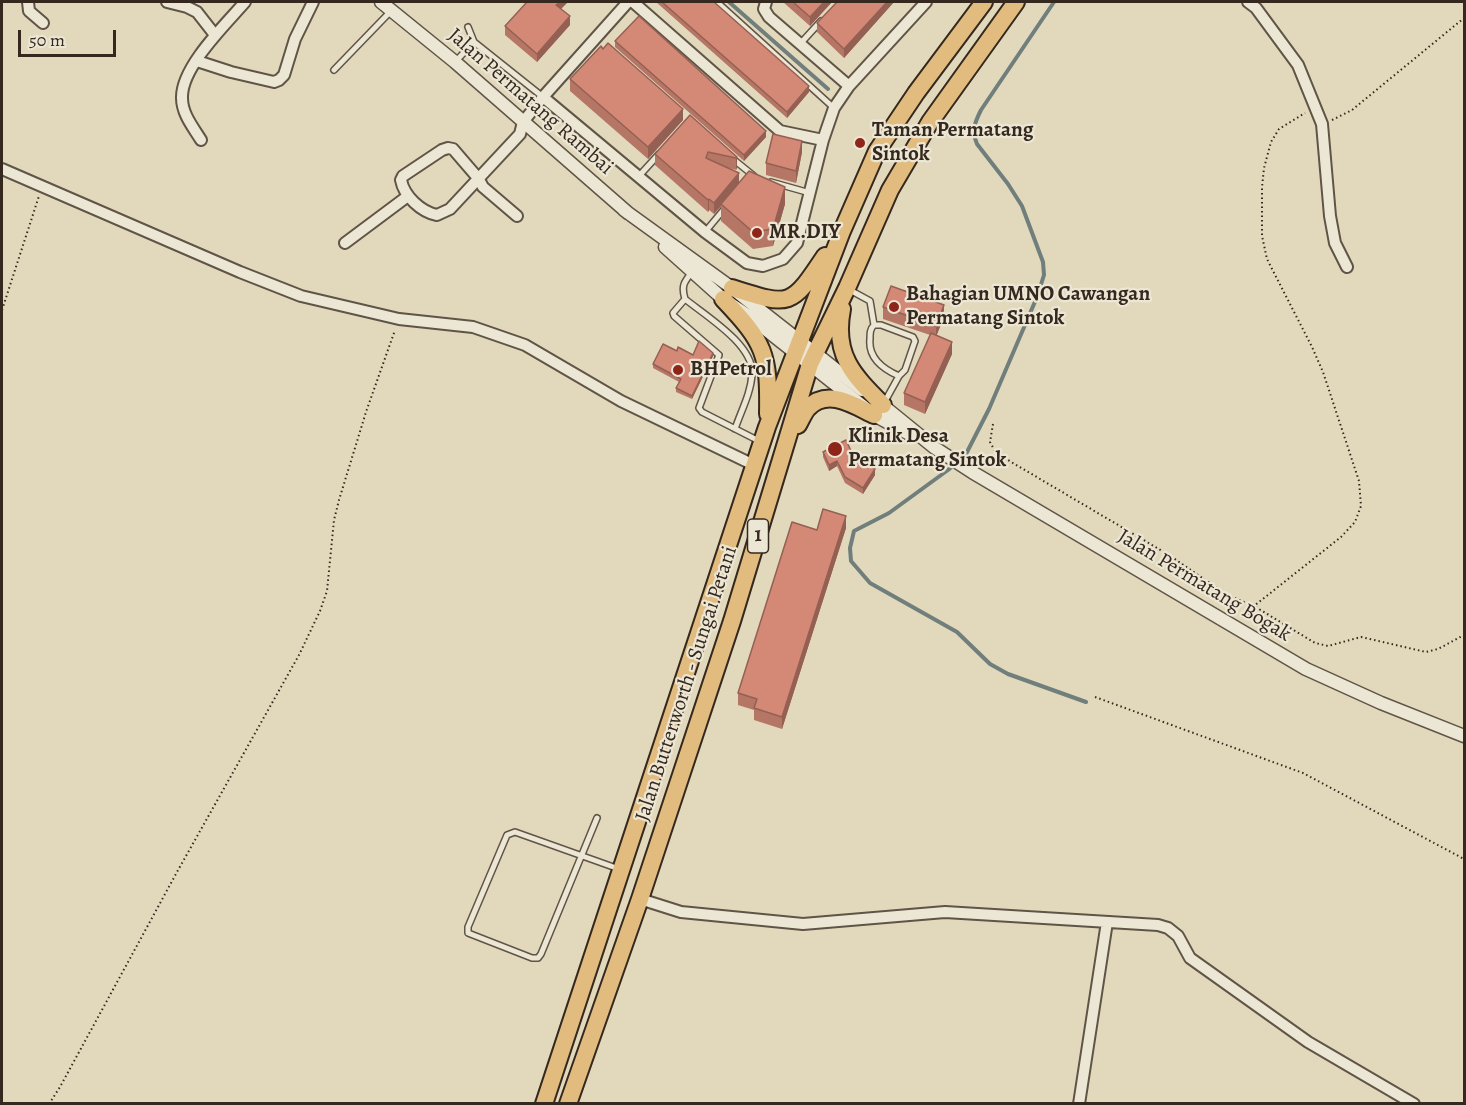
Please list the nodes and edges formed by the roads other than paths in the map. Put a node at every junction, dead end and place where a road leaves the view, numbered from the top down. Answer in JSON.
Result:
{"nodes":[{"id":1,"x":28,"y":2,"type":"edge"},
{"id":2,"x":167,"y":2,"type":"edge"},
{"id":3,"x":245,"y":2,"type":"edge"},
{"id":4,"x":313,"y":2,"type":"edge"},
{"id":5,"x":381,"y":2,"type":"edge"},
{"id":6,"x":628,"y":2,"type":"edge"},
{"id":7,"x":633,"y":2,"type":"edge"},
{"id":8,"x":717,"y":2,"type":"edge"},
{"id":9,"x":926,"y":2,"type":"edge"},
{"id":10,"x":984,"y":2,"type":"edge"},
{"id":11,"x":1016,"y":2,"type":"edge"},
{"id":12,"x":1248,"y":2,"type":"edge"},
{"id":13,"x":765,"y":5,"type":"edge"},
{"id":14,"x":392,"y":10,"type":"junction"},
{"id":15,"x":823,"y":19,"type":"edge"},
{"id":16,"x":43,"y":23,"type":"dead end"},
{"id":17,"x":468,"y":27,"type":"dead end"},
{"id":18,"x":215,"y":35,"type":"junction"},
{"id":19,"x":474,"y":42,"type":"junction"},
{"id":20,"x":800,"y":44,"type":"junction"},
{"id":21,"x":196,"y":61,"type":"junction"},
{"id":22,"x":455,"y":62,"type":"junction"},
{"id":23,"x":334,"y":70,"type":"dead end"},
{"id":24,"x":849,"y":86,"type":"junction"},
{"id":25,"x":543,"y":98,"type":"junction"},
{"id":26,"x":834,"y":108,"type":"junction"},
{"id":27,"x":523,"y":122,"type":"junction"},
{"id":28,"x":201,"y":140,"type":"dead end"},
{"id":29,"x":823,"y":140,"type":"junction"},
{"id":30,"x":667,"y":145,"type":"edge"},
{"id":31,"x":725,"y":152,"type":"edge"},
{"id":32,"x":2,"y":170,"type":"edge"},
{"id":33,"x":753,"y":176,"type":"junction"},
{"id":34,"x":638,"y":177,"type":"junction"},
{"id":35,"x":478,"y":178,"type":"junction"},
{"id":36,"x":746,"y":184,"type":"edge"},
{"id":37,"x":810,"y":193,"type":"junction"},
{"id":38,"x":408,"y":196,"type":"junction"},
{"id":39,"x":732,"y":200,"type":"edge"},
{"id":40,"x":624,"y":210,"type":"junction"},
{"id":41,"x":517,"y":216,"type":"dead end"},
{"id":42,"x":842,"y":231,"type":"junction"},
{"id":43,"x":705,"y":232,"type":"junction"},
{"id":44,"x":345,"y":243,"type":"dead end"},
{"id":45,"x":1347,"y":267,"type":"dead end"},
{"id":46,"x":692,"y":272,"type":"junction"},
{"id":47,"x":847,"y":288,"type":"junction"},
{"id":48,"x":728,"y":293,"type":"junction"},
{"id":49,"x":685,"y":299,"type":"junction"},
{"id":50,"x":874,"y":325,"type":"junction"},
{"id":51,"x":798,"y":348,"type":"junction"},
{"id":52,"x":813,"y":360,"type":"junction"},
{"id":53,"x":899,"y":376,"type":"junction"},
{"id":54,"x":879,"y":410,"type":"junction"},
{"id":55,"x":735,"y":429,"type":"junction"},
{"id":56,"x":765,"y":435,"type":"junction"},
{"id":57,"x":784,"y":451,"type":"junction"},
{"id":58,"x":756,"y":466,"type":"junction"},
{"id":59,"x":1464,"y":736,"type":"edge"},
{"id":60,"x":597,"y":818,"type":"dead end"},
{"id":61,"x":582,"y":856,"type":"junction"},
{"id":62,"x":622,"y":870,"type":"junction"},
{"id":63,"x":646,"y":901,"type":"junction"},
{"id":64,"x":1107,"y":922,"type":"junction"},
{"id":65,"x":544,"y":1104,"type":"edge"},
{"id":66,"x":568,"y":1104,"type":"edge"},
{"id":67,"x":1079,"y":1104,"type":"edge"},
{"id":68,"x":1414,"y":1104,"type":"edge"}],
"edges":[{"from":1,"to":16,"type":"street"},
{"from":2,"to":18,"type":"street"},
{"from":3,"to":18,"type":"street"},
{"from":4,"to":21,"type":"street"},
{"from":5,"to":14,"type":"street","name":"Jalan Permatang Rambai"},
{"from":6,"to":25,"type":"street"},
{"from":7,"to":29,"type":"street"},
{"from":8,"to":26,"type":"lane"},
{"from":9,"to":24,"type":"street"},
{"from":10,"to":42,"type":"highway","name":"Jalan Butterworth - Sungai Petani","number":"1"},
{"from":11,"to":47,"type":"highway","name":"Jalan Butterworth - Sungai Petani","number":"1"},
{"from":12,"to":45,"type":"street"},
{"from":13,"to":20,"type":"street"},
{"from":14,"to":22,"type":"street","name":"Jalan Permatang Rambai"},
{"from":14,"to":23,"type":"lane"},
{"from":15,"to":20,"type":"lane"},
{"from":17,"to":19,"type":"lane"},
{"from":18,"to":21,"type":"street"},
{"from":19,"to":22,"type":"lane"},
{"from":19,"to":25,"type":"lane"},
{"from":20,"to":24,"type":"street"},
{"from":21,"to":28,"type":"street"},
{"from":22,"to":27,"type":"street","name":"Jalan Permatang Rambai"},
{"from":24,"to":26,"type":"street"},
{"from":25,"to":27,"type":"street"},
{"from":25,"to":34,"type":"street"},
{"from":26,"to":29,"type":"street"},
{"from":27,"to":35,"type":"street"},
{"from":27,"to":40,"type":"street","name":"Jalan Permatang Rambai"},
{"from":29,"to":37,"type":"street"},
{"from":30,"to":34,"type":"lane"},
{"from":31,"to":33,"type":"lane"},
{"from":32,"to":58,"type":"street"},
{"from":33,"to":36,"type":"lane"},
{"from":33,"to":37,"type":"lane"},
{"from":34,"to":43,"type":"street"},
{"from":35,"to":38,"type":"street"},
{"from":35,"to":38,"type":"street"},
{"from":35,"to":41,"type":"street"},
{"from":37,"to":43,"type":"street"},
{"from":38,"to":44,"type":"street"},
{"from":39,"to":43,"type":"lane"},
{"from":40,"to":46,"type":"street","name":"Jalan Permatang Rambai"},
{"from":40,"to":48,"type":"street","name":"Jalan Permatang Rambai"},
{"from":42,"to":48,"type":"highway"},
{"from":42,"to":51,"type":"highway","name":"Jalan Butterworth - Sungai Petani","number":"1"},
{"from":46,"to":48,"type":"street","name":"Jalan Permatang Rambai"},
{"from":46,"to":49,"type":"lane"},
{"from":47,"to":50,"type":"lane"},
{"from":47,"to":52,"type":"highway","name":"Jalan Butterworth - Sungai Petani","number":"1"},
{"from":47,"to":54,"type":"highway"},
{"from":48,"to":51,"type":"street","name":"Jalan Permatang Rambai"},
{"from":48,"to":56,"type":"highway"},
{"from":49,"to":55,"type":"lane"},
{"from":49,"to":55,"type":"lane"},
{"from":50,"to":53,"type":"lane"},
{"from":50,"to":53,"type":"lane"},
{"from":51,"to":52,"type":"street","name":"Jalan Permatang Rambai"},
{"from":51,"to":56,"type":"highway","name":"Jalan Butterworth - Sungai Petani","number":"1"},
{"from":52,"to":54,"type":"street","name":"Jalan Permatang Bogak"},
{"from":52,"to":57,"type":"highway","name":"Jalan Butterworth - Sungai Petani","number":"1"},
{"from":53,"to":54,"type":"lane"},
{"from":54,"to":57,"type":"highway"},
{"from":54,"to":59,"type":"street","name":"Jalan Permatang Bogak"},
{"from":55,"to":56,"type":"lane"},
{"from":56,"to":58,"type":"highway","name":"Jalan Butterworth - Sungai Petani","number":"1"},
{"from":57,"to":63,"type":"highway","name":"Jalan Butterworth - Sungai Petani","number":"1"},
{"from":58,"to":62,"type":"highway","name":"Jalan Butterworth - Sungai Petani","number":"1"},
{"from":60,"to":61,"type":"lane"},
{"from":61,"to":61,"type":"lane"},
{"from":61,"to":62,"type":"lane"},
{"from":62,"to":65,"type":"highway","name":"Jalan Butterworth - Sungai Petani","number":"1"},
{"from":63,"to":64,"type":"street"},
{"from":63,"to":66,"type":"highway","name":"Jalan Butterworth - Sungai Petani","number":"1"},
{"from":64,"to":67,"type":"street"},
{"from":64,"to":68,"type":"street"}]}
